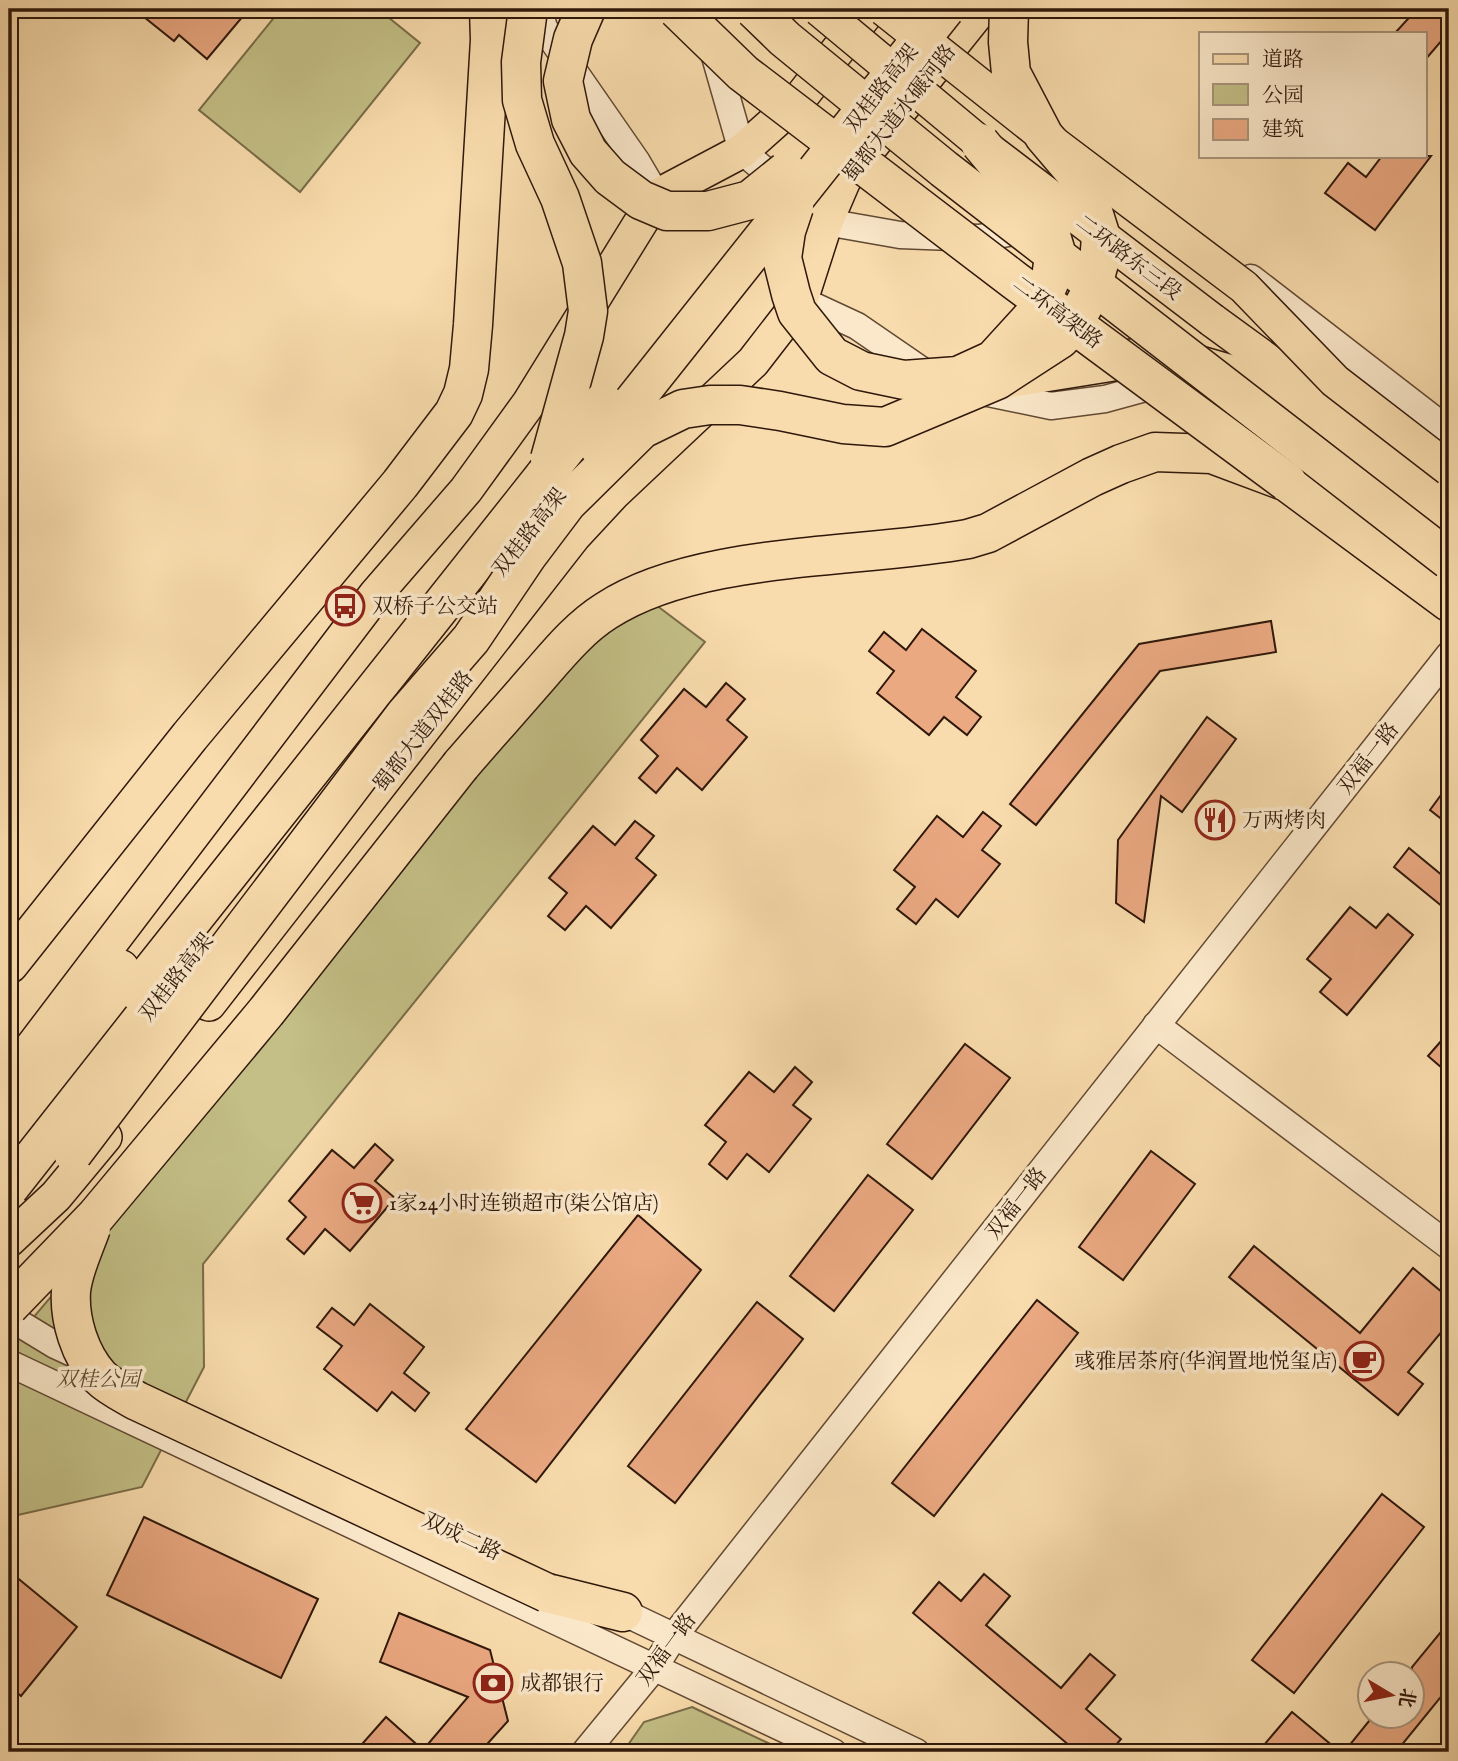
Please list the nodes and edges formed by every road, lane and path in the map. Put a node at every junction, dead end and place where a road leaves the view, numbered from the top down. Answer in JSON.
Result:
{"nodes":[{"id":1,"x":489,"y":9,"type":"edge"},
{"id":2,"x":528,"y":9,"type":"edge"},
{"id":3,"x":539,"y":9,"type":"edge"},
{"id":4,"x":586,"y":9,"type":"edge"},
{"id":5,"x":677,"y":9,"type":"edge"},
{"id":6,"x":702,"y":9,"type":"edge"},
{"id":7,"x":754,"y":9,"type":"edge"},
{"id":8,"x":819,"y":9,"type":"edge"},
{"id":9,"x":870,"y":9,"type":"edge"},
{"id":10,"x":884,"y":9,"type":"edge"},
{"id":11,"x":915,"y":9,"type":"edge"},
{"id":12,"x":945,"y":9,"type":"edge"},
{"id":13,"x":981,"y":9,"type":"edge"},
{"id":14,"x":1009,"y":9,"type":"edge"},
{"id":15,"x":1044,"y":136,"type":"junction"},
{"id":16,"x":980,"y":143,"type":"junction"},
{"id":17,"x":742,"y":151,"type":"junction"},
{"id":18,"x":792,"y":183,"type":"junction"},
{"id":19,"x":657,"y":196,"type":"junction"},
{"id":20,"x":826,"y":222,"type":"junction"},
{"id":21,"x":801,"y":300,"type":"junction"},
{"id":22,"x":997,"y":380,"type":"junction"},
{"id":23,"x":535,"y":394,"type":"junction"},
{"id":24,"x":642,"y":429,"type":"junction"},
{"id":25,"x":1449,"y":431,"type":"edge"},
{"id":26,"x":1449,"y":469,"type":"edge"},
{"id":27,"x":632,"y":476,"type":"junction"},
{"id":28,"x":1287,"y":482,"type":"junction"},
{"id":29,"x":557,"y":485,"type":"junction"},
{"id":30,"x":1449,"y":493,"type":"edge"},
{"id":31,"x":1449,"y":520,"type":"edge"},
{"id":32,"x":1449,"y":541,"type":"edge"},
{"id":33,"x":1449,"y":560,"type":"edge"},
{"id":34,"x":1449,"y":602,"type":"edge"},
{"id":35,"x":471,"y":639,"type":"junction"},
{"id":36,"x":1449,"y":655,"type":"edge"},
{"id":37,"x":9,"y":964,"type":"edge"},
{"id":38,"x":1156,"y":1026,"type":"junction"},
{"id":39,"x":14,"y":1088,"type":"edge"},
{"id":40,"x":9,"y":1151,"type":"edge"},
{"id":41,"x":73,"y":1153,"type":"joint"},
{"id":42,"x":9,"y":1188,"type":"edge"},
{"id":43,"x":96,"y":1216,"type":"junction"},
{"id":44,"x":9,"y":1229,"type":"edge"},
{"id":45,"x":9,"y":1240,"type":"edge"},
{"id":46,"x":1449,"y":1246,"type":"edge"},
{"id":47,"x":9,"y":1306,"type":"edge"},
{"id":48,"x":9,"y":1317,"type":"edge"},
{"id":49,"x":9,"y":1363,"type":"edge"},
{"id":50,"x":623,"y":1612,"type":"junction"},
{"id":51,"x":674,"y":1636,"type":"junction"},
{"id":52,"x":654,"y":1668,"type":"junction"},
{"id":53,"x":585,"y":1752,"type":"edge"},
{"id":54,"x":833,"y":1752,"type":"edge"},
{"id":55,"x":916,"y":1752,"type":"edge"}],
"edges":[{"from":1,"to":37,"type":"highway"},
{"from":2,"to":29,"type":"highway","bridge":true},
{"from":3,"to":19,"type":"street"},
{"from":4,"to":18,"type":"highway","bridge":true},
{"from":5,"to":28,"type":"highway","name":"二环高架路","bridge":true},
{"from":6,"to":17,"type":"street"},
{"from":7,"to":33,"type":"highway","name":"二环高架路","bridge":true},
{"from":8,"to":16,"type":"main road","name":"二环路东三段","bridge":true},
{"from":9,"to":17,"type":"main road"},
{"from":10,"to":15,"type":"main road","bridge":true},
{"from":11,"to":18,"type":"highway","name":"双桂路高架","bridge":true},
{"from":12,"to":18,"type":"highway","name":"双桂路高架","bridge":true},
{"from":13,"to":20,"type":"main road","name":"蜀都大道水碾河路"},
{"from":14,"to":15,"type":"highway","bridge":true},
{"from":15,"to":22,"type":"highway","bridge":true},
{"from":15,"to":26,"type":"main road","bridge":true},
{"from":16,"to":18,"type":"highway","bridge":true},
{"from":16,"to":30,"type":"main road","name":"二环路东三段","bridge":true},
{"from":17,"to":19,"type":"main road"},
{"from":17,"to":20,"type":"street"},
{"from":18,"to":29,"type":"highway","name":"双桂路高架","bridge":true},
{"from":19,"to":23,"type":"main road"},
{"from":20,"to":21,"type":"main road","name":"蜀都大道双桂路"},
{"from":20,"to":25,"type":"street"},
{"from":21,"to":27,"type":"main road","name":"蜀都大道双桂路"},
{"from":21,"to":32,"type":"street"},
{"from":22,"to":24,"type":"highway","bridge":true},
{"from":22,"to":31,"type":"highway","bridge":true},
{"from":23,"to":27,"type":"main road"},
{"from":23,"to":39,"type":"main road"},
{"from":24,"to":29,"type":"highway","bridge":true},
{"from":24,"to":35,"type":"highway","bridge":true},
{"from":27,"to":45,"type":"main road","name":"蜀都大道双桂路"},
{"from":28,"to":34,"type":"highway","name":"二环高架路"},
{"from":28,"to":43,"type":"highway","bridge":true},
{"from":29,"to":35,"type":"highway","bridge":true},
{"from":29,"to":39,"type":"highway"},
{"from":29,"to":40,"type":"highway","name":"双桂路高架"},
{"from":29,"to":42,"type":"highway","name":"双桂路高架","bridge":true},
{"from":35,"to":41,"type":"highway","bridge":true},
{"from":36,"to":38,"type":"street","name":"双福一路"},
{"from":38,"to":46,"type":"street"},
{"from":38,"to":51,"type":"street","name":"双福一路"},
{"from":41,"to":44,"type":"main road"},
{"from":43,"to":47,"type":"highway","bridge":true},
{"from":43,"to":50,"type":"highway","bridge":true},
{"from":48,"to":50,"type":"street","name":"双成二路"},
{"from":49,"to":52,"type":"street","name":"双成二路"},
{"from":50,"to":51,"type":"street","name":"双成二路"},
{"from":51,"to":52,"type":"street","name":"双福一路"},
{"from":51,"to":55,"type":"street","name":"双成二路"},
{"from":52,"to":53,"type":"street","name":"双福一路"},
{"from":52,"to":54,"type":"street","name":"双成二路"}]}
